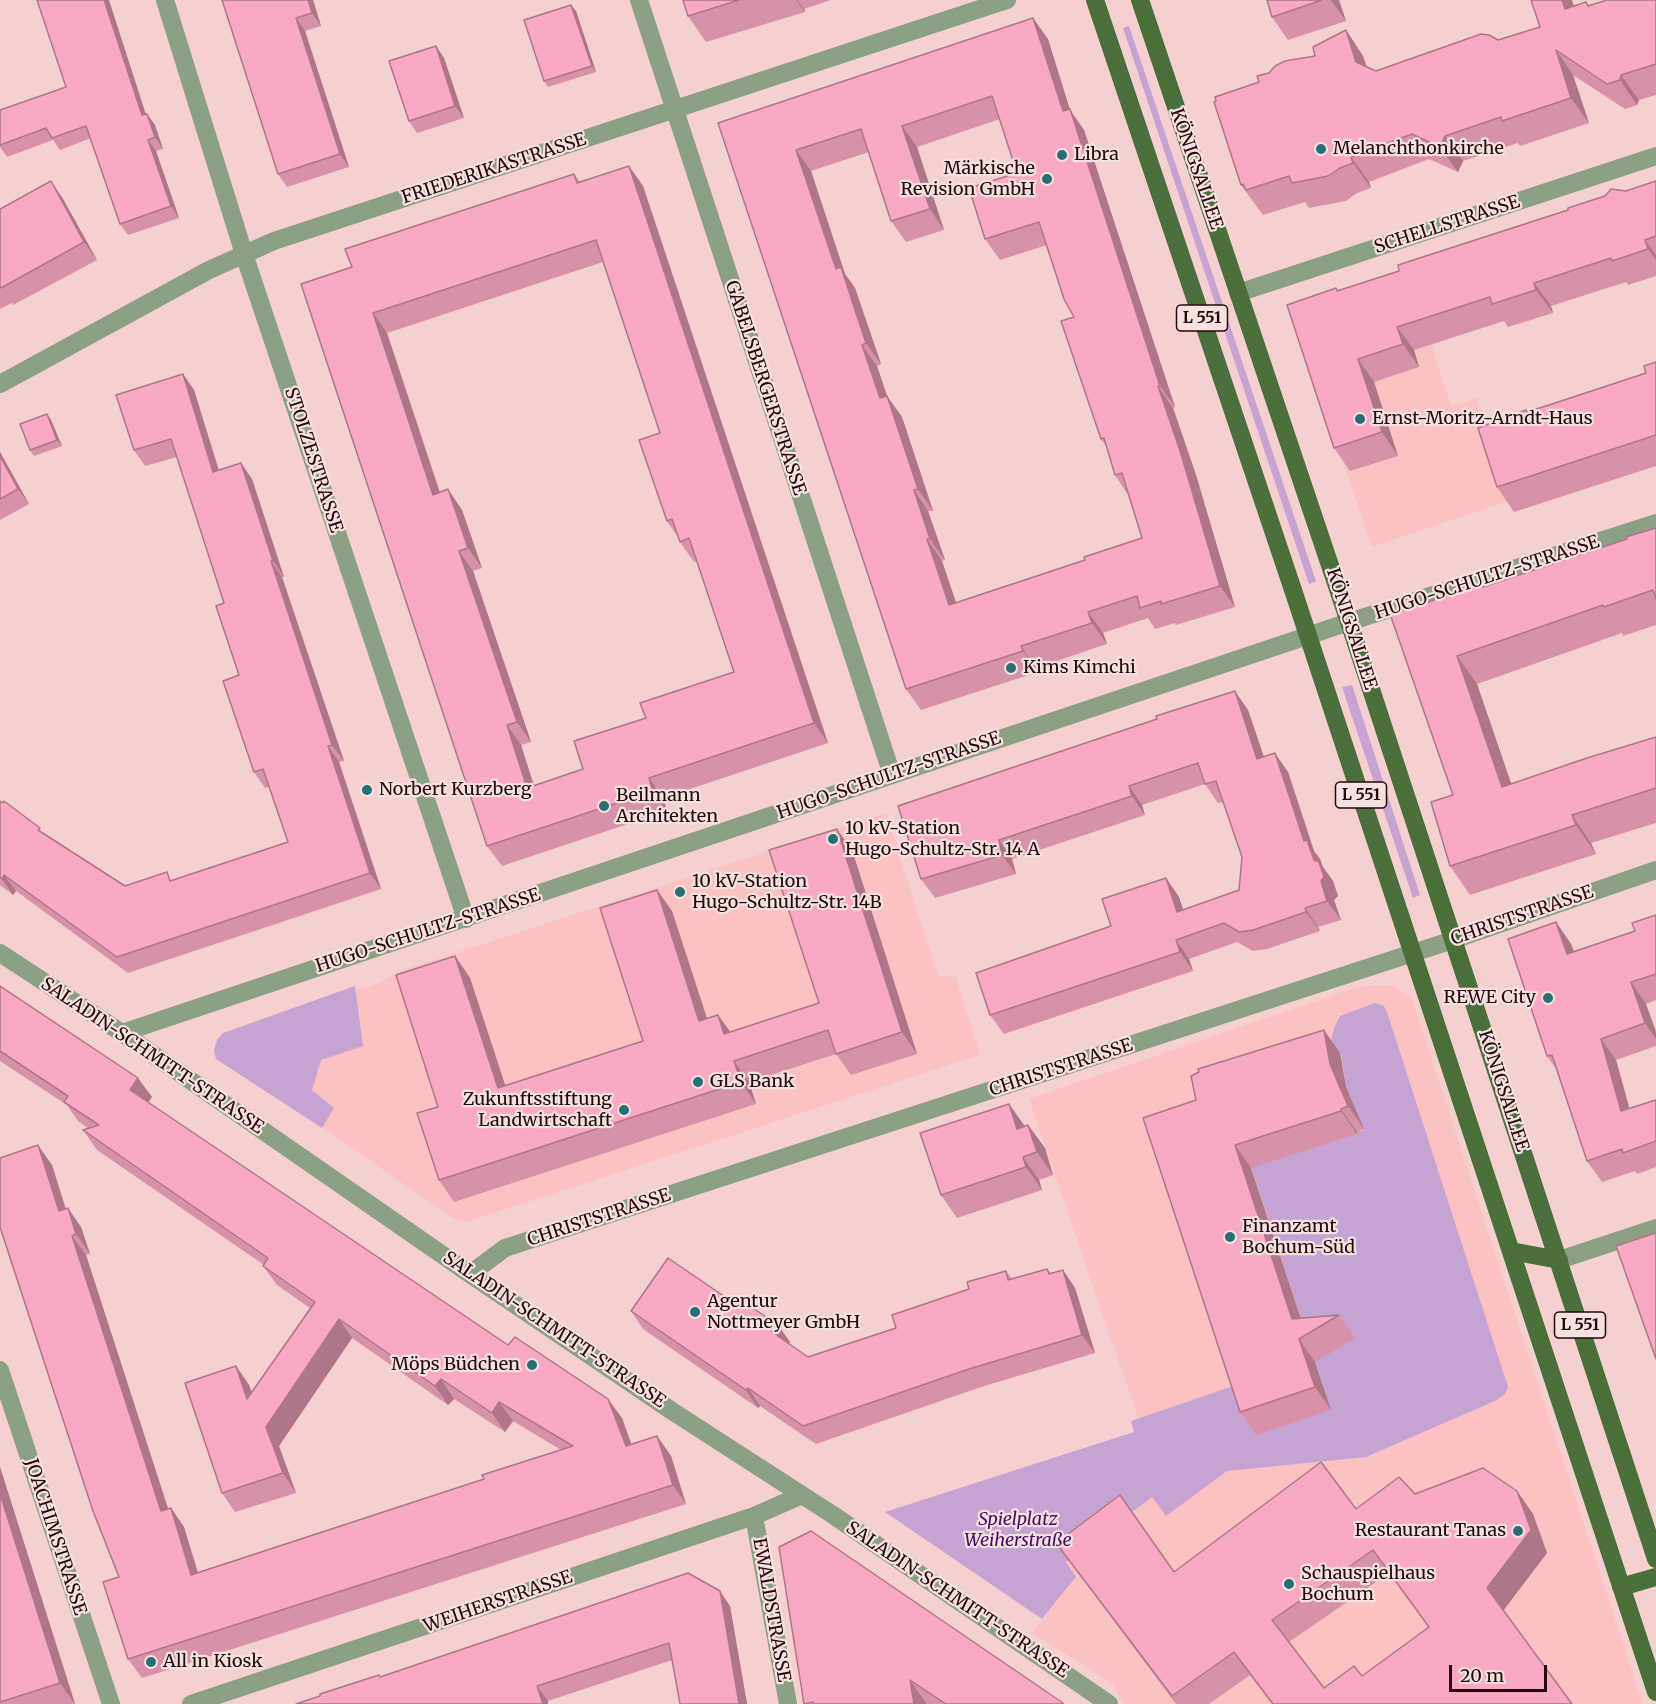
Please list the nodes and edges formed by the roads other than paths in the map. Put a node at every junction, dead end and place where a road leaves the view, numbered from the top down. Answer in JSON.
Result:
{"nodes":[{"id":1,"x":165,"y":0,"type":"edge"},
{"id":2,"x":639,"y":0,"type":"edge"},
{"id":3,"x":1007,"y":0,"type":"edge"},
{"id":4,"x":1095,"y":0,"type":"edge"},
{"id":5,"x":1140,"y":0,"type":"edge"},
{"id":6,"x":674,"y":109,"type":"junction"},
{"id":7,"x":1656,"y":156,"type":"edge"},
{"id":8,"x":244,"y":254,"type":"junction"},
{"id":9,"x":1238,"y":293,"type":"junction"},
{"id":10,"x":0,"y":384,"type":"edge"},
{"id":11,"x":1656,"y":523,"type":"edge"},
{"id":12,"x":1349,"y":622,"type":"junction"},
{"id":13,"x":1308,"y":637,"type":"junction"},
{"id":14,"x":892,"y":775,"type":"junction"},
{"id":15,"x":1656,"y":870,"type":"edge"},
{"id":16,"x":466,"y":918,"type":"junction"},
{"id":17,"x":1452,"y":940,"type":"junction"},
{"id":18,"x":0,"y":953,"type":"edge"},
{"id":19,"x":1413,"y":953,"type":"junction"},
{"id":20,"x":122,"y":1033,"type":"junction"},
{"id":21,"x":1656,"y":1228,"type":"edge"},
{"id":22,"x":1511,"y":1251,"type":"junction"},
{"id":23,"x":1559,"y":1260,"type":"junction"},
{"id":24,"x":470,"y":1274,"type":"junction"},
{"id":25,"x":0,"y":1370,"type":"edge"},
{"id":26,"x":802,"y":1496,"type":"junction"},
{"id":27,"x":754,"y":1516,"type":"junction"},
{"id":28,"x":1656,"y":1559,"type":"edge"},
{"id":29,"x":1656,"y":1576,"type":"edge"},
{"id":30,"x":1621,"y":1587,"type":"junction"},
{"id":31,"x":1656,"y":1692,"type":"edge"},
{"id":32,"x":1105,"y":1702,"type":"edge"},
{"id":33,"x":111,"y":1704,"type":"edge"},
{"id":34,"x":191,"y":1704,"type":"edge"},
{"id":35,"x":788,"y":1704,"type":"edge"}],
"edges":[{"from":1,"to":8,"type":"street","name":"STOLZESTRASSE"},
{"from":2,"to":6,"type":"street","name":"GABELSBERGERSTRASSE"},
{"from":3,"to":6,"type":"street","name":"FRIEDERIKASTRASSE"},
{"from":4,"to":13,"type":"main road","number":"L 551"},
{"from":5,"to":9,"type":"main road","name":"KÖNIGSALLEE","number":"L 551"},
{"from":6,"to":8,"type":"street","name":"FRIEDERIKASTRASSE"},
{"from":6,"to":14,"type":"street","name":"GABELSBERGERSTRASSE"},
{"from":7,"to":9,"type":"street","name":"SCHELLSTRASSE"},
{"from":8,"to":10,"type":"street","name":"FRIEDERIKASTRASSE"},
{"from":8,"to":16,"type":"street","name":"STOLZESTRASSE"},
{"from":9,"to":12,"type":"main road","name":"KÖNIGSALLEE","number":"L 551"},
{"from":11,"to":12,"type":"street","name":"HUGO-SCHULTZ-STRASSE"},
{"from":12,"to":13,"type":"street","name":"HUGO-SCHULTZ-STRASSE"},
{"from":12,"to":17,"type":"main road","name":"KÖNIGSALLEE","number":"L 551"},
{"from":13,"to":14,"type":"street","name":"HUGO-SCHULTZ-STRASSE"},
{"from":13,"to":19,"type":"main road","number":"L 551"},
{"from":14,"to":16,"type":"street","name":"HUGO-SCHULTZ-STRASSE"},
{"from":15,"to":17,"type":"street","name":"CHRISTSTRASSE"},
{"from":16,"to":20,"type":"street","name":"HUGO-SCHULTZ-STRASSE"},
{"from":17,"to":19,"type":"street","name":"CHRISTSTRASSE"},
{"from":17,"to":23,"type":"main road","name":"KÖNIGSALLEE","number":"L 551"},
{"from":18,"to":20,"type":"street","name":"SALADIN-SCHMITT-STRASSE"},
{"from":19,"to":22,"type":"main road","number":"L 551"},
{"from":19,"to":24,"type":"street","name":"CHRISTSTRASSE"},
{"from":20,"to":24,"type":"street","name":"SALADIN-SCHMITT-STRASSE"},
{"from":21,"to":23,"type":"street"},
{"from":22,"to":23,"type":"main road"},
{"from":22,"to":30,"type":"main road","number":"L 551"},
{"from":23,"to":28,"type":"main road","name":"KÖNIGSALLEE","number":"L 551"},
{"from":24,"to":26,"type":"street","name":"SALADIN-SCHMITT-STRASSE"},
{"from":25,"to":33,"type":"street","name":"JOACHIMSTRASSE"},
{"from":26,"to":27,"type":"street","name":"WEIHERSTRASSE"},
{"from":26,"to":32,"type":"street","name":"SALADIN-SCHMITT-STRASSE"},
{"from":27,"to":34,"type":"street","name":"WEIHERSTRASSE"},
{"from":27,"to":35,"type":"street","name":"EWALDSTRASSE"},
{"from":29,"to":30,"type":"main road"},
{"from":30,"to":31,"type":"main road","number":"L 551"}]}
